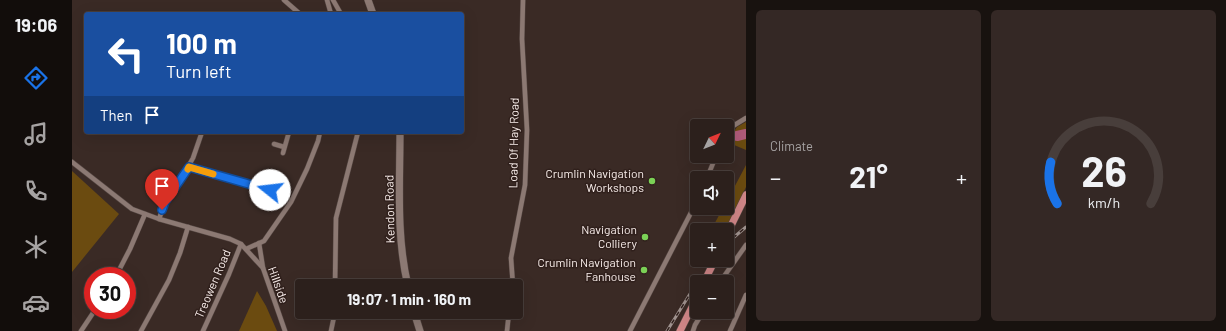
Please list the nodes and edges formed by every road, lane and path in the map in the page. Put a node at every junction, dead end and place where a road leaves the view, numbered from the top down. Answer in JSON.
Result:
{"nodes":[{"id":1,"x":284,"y":0,"type":"edge"},
{"id":2,"x":327,"y":0,"type":"edge"},
{"id":3,"x":333,"y":0,"type":"edge"},
{"id":4,"x":368,"y":0,"type":"edge"},
{"id":5,"x":523,"y":0,"type":"edge"},
{"id":6,"x":298,"y":12,"type":"edge"},
{"id":7,"x":330,"y":12,"type":"edge"},
{"id":8,"x":340,"y":12,"type":"edge"},
{"id":9,"x":372,"y":12,"type":"edge"},
{"id":10,"x":746,"y":118,"type":"edge"},
{"id":11,"x":734,"y":125,"type":"edge"},
{"id":12,"x":201,"y":134,"type":"edge"},
{"id":13,"x":288,"y":134,"type":"edge"},
{"id":14,"x":320,"y":134,"type":"edge"},
{"id":15,"x":357,"y":134,"type":"edge"},
{"id":16,"x":400,"y":134,"type":"edge"},
{"id":17,"x":274,"y":144,"type":"dead end"},
{"id":18,"x":284,"y":147,"type":"junction"},
{"id":19,"x":283,"y":153,"type":"dead end"},
{"id":20,"x":72,"y":162,"type":"edge"},
{"id":21,"x":189,"y":167,"type":"junction"},
{"id":22,"x":284,"y":194,"type":"dead end"},
{"id":23,"x":746,"y":195,"type":"edge"},
{"id":24,"x":145,"y":214,"type":"junction"},
{"id":25,"x":690,"y":215,"type":"edge"},
{"id":26,"x":158,"y":219,"type":"junction"},
{"id":27,"x":732,"y":223,"type":"edge"},
{"id":28,"x":188,"y":226,"type":"junction"},
{"id":29,"x":259,"y":243,"type":"junction"},
{"id":30,"x":241,"y":244,"type":"junction"},
{"id":31,"x":746,"y":245,"type":"edge"},
{"id":32,"x":246,"y":249,"type":"junction"},
{"id":33,"x":121,"y":267,"type":"edge"},
{"id":34,"x":263,"y":268,"type":"junction"},
{"id":35,"x":725,"y":275,"type":"edge"},
{"id":36,"x":335,"y":279,"type":"edge"},
{"id":37,"x":407,"y":279,"type":"edge"},
{"id":38,"x":512,"y":279,"type":"edge"},
{"id":39,"x":746,"y":295,"type":"edge"},
{"id":40,"x":690,"y":311,"type":"edge"},
{"id":41,"x":89,"y":319,"type":"edge"},
{"id":42,"x":333,"y":319,"type":"edge"},
{"id":43,"x":416,"y":319,"type":"edge"},
{"id":44,"x":508,"y":319,"type":"edge"},
{"id":45,"x":699,"y":319,"type":"edge"},
{"id":46,"x":81,"y":331,"type":"edge"},
{"id":47,"x":141,"y":331,"type":"edge"},
{"id":48,"x":203,"y":331,"type":"edge"},
{"id":49,"x":285,"y":331,"type":"edge"},
{"id":50,"x":331,"y":331,"type":"edge"},
{"id":51,"x":420,"y":331,"type":"edge"},
{"id":52,"x":507,"y":331,"type":"edge"},
{"id":53,"x":630,"y":331,"type":"edge"},
{"id":54,"x":680,"y":331,"type":"edge"},
{"id":55,"x":693,"y":331,"type":"edge"},
{"id":56,"x":730,"y":331,"type":"edge"}],
"edges":[{"from":1,"to":6,"type":"street"},
{"from":2,"to":7,"type":"street"},
{"from":3,"to":8,"type":"street"},
{"from":4,"to":9,"type":"main road"},
{"from":5,"to":38,"type":"street","name":"Load Of Hay Road"},
{"from":10,"to":11,"type":"street"},
{"from":12,"to":21,"type":"street"},
{"from":13,"to":18,"type":"street"},
{"from":14,"to":29,"type":"street"},
{"from":15,"to":36,"type":"street"},
{"from":16,"to":37,"type":"main road","name":"Kendon Road"},
{"from":17,"to":18,"type":"street"},
{"from":18,"to":19,"type":"street"},
{"from":20,"to":24,"type":"street"},
{"from":21,"to":22,"type":"street"},
{"from":21,"to":26,"type":"street"},
{"from":23,"to":27,"type":"main road"},
{"from":24,"to":26,"type":"street"},
{"from":24,"to":33,"type":"street"},
{"from":25,"to":53,"type":"street"},
{"from":26,"to":28,"type":"street"},
{"from":28,"to":30,"type":"street"},
{"from":28,"to":47,"type":"street"},
{"from":29,"to":32,"type":"street"},
{"from":29,"to":34,"type":"street"},
{"from":30,"to":32,"type":"street","name":"Hillside"},
{"from":30,"to":48,"type":"street","name":"Treowen Road"},
{"from":31,"to":35,"type":"street"},
{"from":32,"to":34,"type":"street","name":"Hillside"},
{"from":34,"to":49,"type":"street","name":"Hillside"},
{"from":39,"to":56,"type":"street"},
{"from":40,"to":54,"type":"main road"},
{"from":41,"to":46,"type":"street"},
{"from":42,"to":50,"type":"street"},
{"from":43,"to":51,"type":"main road"},
{"from":44,"to":52,"type":"street"},
{"from":45,"to":55,"type":"street"}]}
